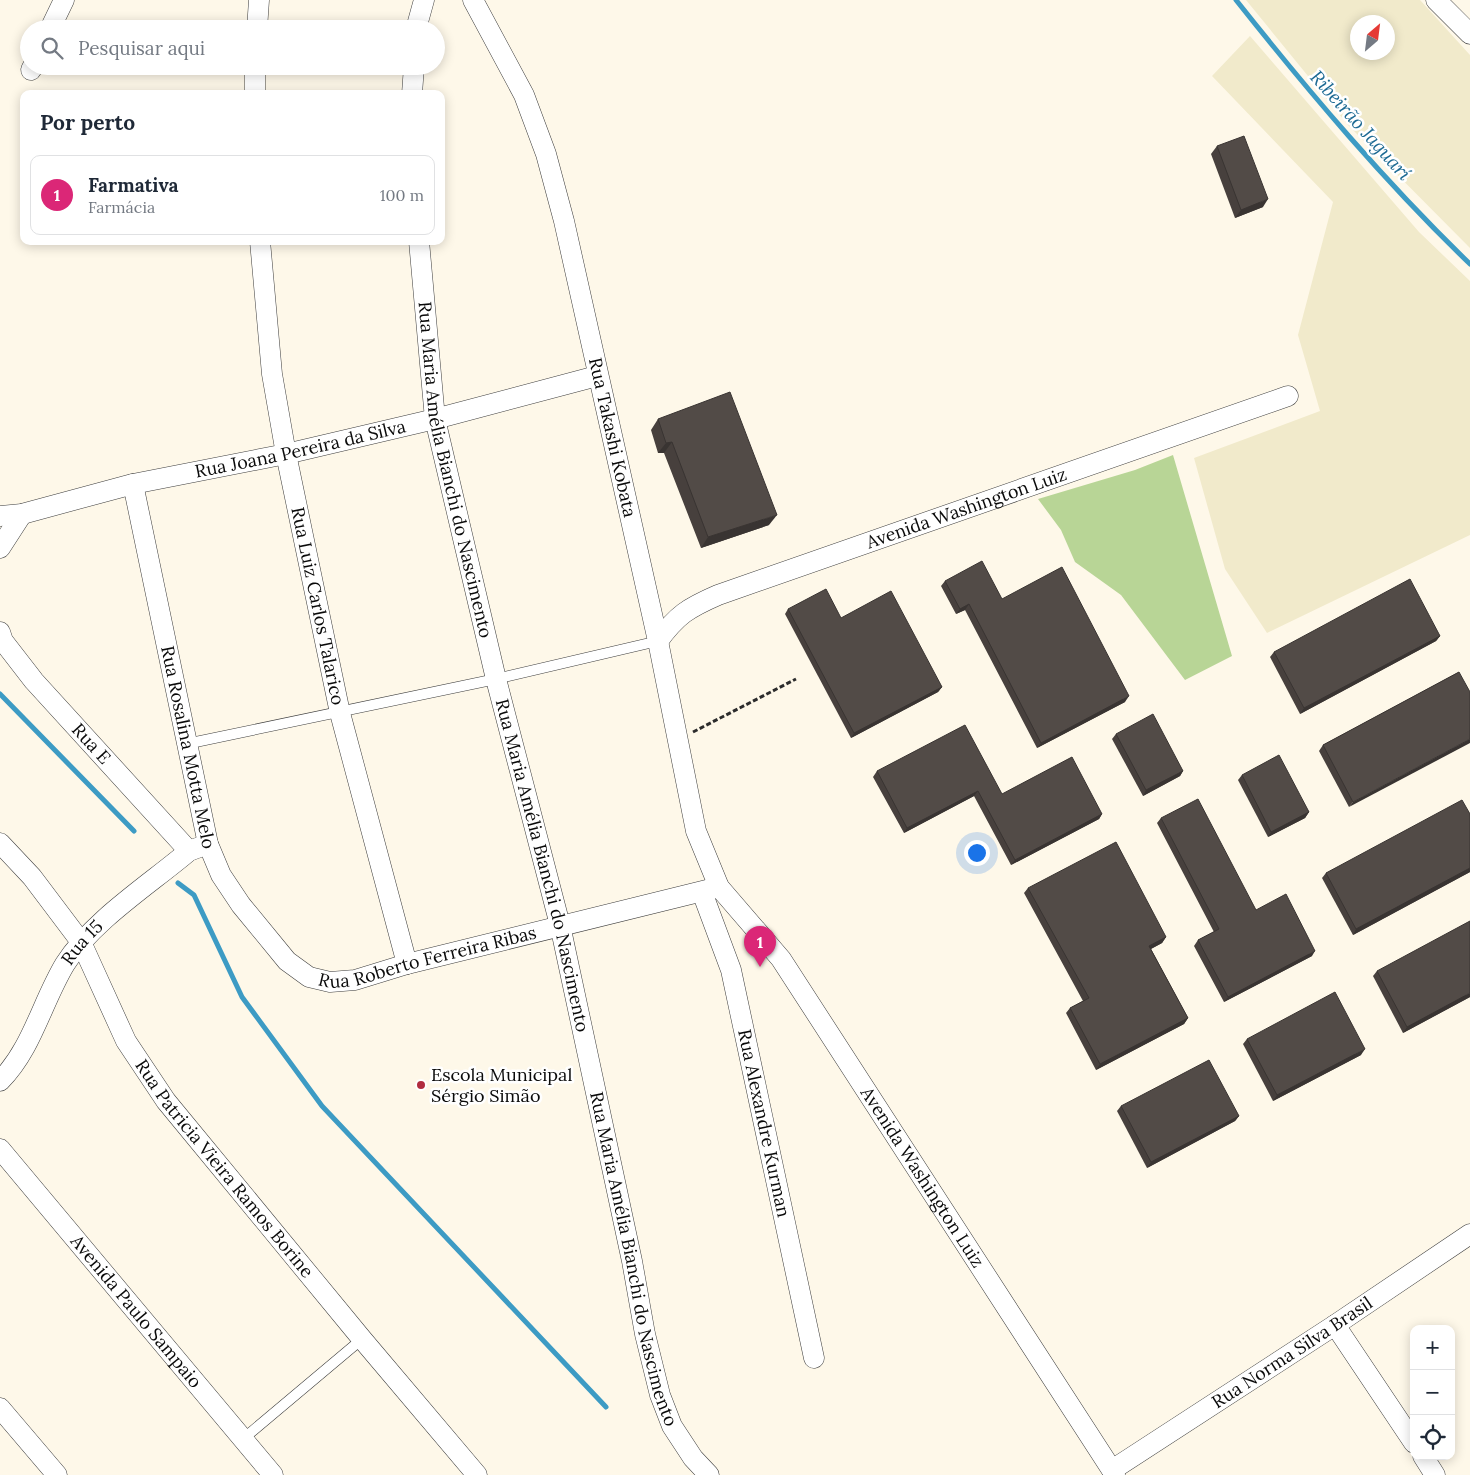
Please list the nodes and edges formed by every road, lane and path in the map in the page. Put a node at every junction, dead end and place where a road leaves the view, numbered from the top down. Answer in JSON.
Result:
{"nodes":[{"id":1,"x":64,"y":0,"type":"edge"},
{"id":2,"x":259,"y":0,"type":"edge"},
{"id":3,"x":424,"y":0,"type":"edge"},
{"id":4,"x":473,"y":0,"type":"edge"},
{"id":5,"x":1436,"y":0,"type":"edge"},
{"id":6,"x":54,"y":20,"type":"edge"},
{"id":7,"x":258,"y":20,"type":"edge"},
{"id":8,"x":418,"y":20,"type":"edge"},
{"id":9,"x":1470,"y":34,"type":"edge"},
{"id":10,"x":255,"y":75,"type":"edge"},
{"id":11,"x":413,"y":75,"type":"edge"},
{"id":12,"x":255,"y":90,"type":"edge"},
{"id":13,"x":412,"y":90,"type":"edge"},
{"id":14,"x":260,"y":245,"type":"edge"},
{"id":15,"x":419,"y":245,"type":"edge"},
{"id":16,"x":597,"y":376,"type":"junction"},
{"id":17,"x":1288,"y":396,"type":"dead end"},
{"id":18,"x":435,"y":419,"type":"junction"},
{"id":19,"x":286,"y":454,"type":"junction"},
{"id":20,"x":133,"y":484,"type":"junction"},
{"id":21,"x":22,"y":514,"type":"junction"},
{"id":22,"x":0,"y":516,"type":"edge"},
{"id":23,"x":0,"y":548,"type":"edge"},
{"id":24,"x":0,"y":632,"type":"edge"},
{"id":25,"x":658,"y":641,"type":"junction"},
{"id":26,"x":496,"y":679,"type":"junction"},
{"id":27,"x":796,"y":679,"type":"dead end"},
{"id":28,"x":340,"y":713,"type":"junction"},
{"id":29,"x":678,"y":740,"type":"junction"},
{"id":30,"x":186,"y":744,"type":"junction"},
{"id":31,"x":0,"y":843,"type":"edge"},
{"id":32,"x":208,"y":844,"type":"junction"},
{"id":33,"x":189,"y":851,"type":"junction"},
{"id":34,"x":710,"y":889,"type":"junction"},
{"id":35,"x":560,"y":925,"type":"junction"},
{"id":36,"x":80,"y":942,"type":"junction"},
{"id":37,"x":407,"y":964,"type":"junction"},
{"id":38,"x":309,"y":977,"type":"joint"},
{"id":39,"x":0,"y":1081,"type":"edge"},
{"id":40,"x":0,"y":1149,"type":"edge"},
{"id":41,"x":1470,"y":1234,"type":"edge"},
{"id":42,"x":1335,"y":1325,"type":"junction"},
{"id":43,"x":362,"y":1339,"type":"junction"},
{"id":44,"x":814,"y":1358,"type":"dead end"},
{"id":45,"x":0,"y":1408,"type":"edge"},
{"id":46,"x":1410,"y":1437,"type":"edge"},
{"id":47,"x":244,"y":1439,"type":"junction"},
{"id":48,"x":1426,"y":1460,"type":"edge"},
{"id":49,"x":1114,"y":1472,"type":"edge"},
{"id":50,"x":57,"y":1475,"type":"edge"},
{"id":51,"x":273,"y":1475,"type":"edge"},
{"id":52,"x":477,"y":1475,"type":"edge"},
{"id":53,"x":710,"y":1475,"type":"edge"},
{"id":54,"x":1436,"y":1475,"type":"edge"}],
"edges":[{"from":1,"to":6,"type":"street"},
{"from":2,"to":7,"type":"street"},
{"from":3,"to":8,"type":"street"},
{"from":4,"to":16,"type":"street","name":"Rua Takashi Kobata"},
{"from":5,"to":9,"type":"street"},
{"from":10,"to":12,"type":"street"},
{"from":11,"to":13,"type":"street"},
{"from":14,"to":19,"type":"street","name":"Rua Luiz Carlos Talarico"},
{"from":15,"to":18,"type":"street","name":"Rua Maria Amélia Bianchi do Nascimento"},
{"from":16,"to":18,"type":"street","name":"Rua Joana Pereira da Silva"},
{"from":16,"to":25,"type":"street","name":"Rua Takashi Kobata"},
{"from":17,"to":25,"type":"street","name":"Avenida Washington Luiz"},
{"from":18,"to":19,"type":"street","name":"Rua Joana Pereira da Silva"},
{"from":18,"to":26,"type":"street","name":"Rua Maria Amélia Bianchi do Nascimento"},
{"from":19,"to":20,"type":"street","name":"Rua Joana Pereira da Silva"},
{"from":19,"to":28,"type":"street","name":"Rua Luiz Carlos Talarico"},
{"from":20,"to":21,"type":"street","name":"Rua Joana Pereira da Silva"},
{"from":20,"to":30,"type":"street","name":"Rua Rosalina Motta Melo"},
{"from":21,"to":22,"type":"street","name":"Rua Joana Pereira da Silva"},
{"from":21,"to":23,"type":"street"},
{"from":24,"to":33,"type":"street","name":"Rua E"},
{"from":25,"to":26,"type":"lane"},
{"from":25,"to":29,"type":"street","name":"Rua Takashi Kobata"},
{"from":26,"to":28,"type":"lane"},
{"from":26,"to":35,"type":"street","name":"Rua Maria Amélia Bianchi do Nascimento"},
{"from":27,"to":29,"type":"path"},
{"from":28,"to":30,"type":"lane"},
{"from":28,"to":37,"type":"street","name":"Rua Luiz Carlos Talarico"},
{"from":29,"to":34,"type":"street","name":"Rua Takashi Kobata"},
{"from":30,"to":32,"type":"street","name":"Rua Rosalina Motta Melo"},
{"from":31,"to":36,"type":"street","name":"Rua Patricia Vieira Ramos Borine"},
{"from":32,"to":33,"type":"street","name":"Rua 15"},
{"from":32,"to":38,"type":"street","name":"Rua Rosalina Motta Melo"},
{"from":33,"to":36,"type":"street","name":"Rua 15"},
{"from":34,"to":35,"type":"street","name":"Rua Roberto Ferreira Ribas"},
{"from":34,"to":44,"type":"street","name":"Rua Alexandre Kurman"},
{"from":34,"to":49,"type":"street","name":"Avenida Washington Luiz"},
{"from":35,"to":37,"type":"street","name":"Rua Roberto Ferreira Ribas"},
{"from":35,"to":53,"type":"street","name":"Rua Maria Amélia Bianchi do Nascimento"},
{"from":36,"to":39,"type":"street","name":"Rua 15"},
{"from":36,"to":43,"type":"street","name":"Rua Patricia Vieira Ramos Borine"},
{"from":37,"to":38,"type":"street","name":"Rua Roberto Ferreira Ribas"},
{"from":40,"to":47,"type":"street","name":"Avenida Paulo Sampaio"},
{"from":41,"to":42,"type":"street","name":"Rua Norma Silva Brasil"},
{"from":42,"to":46,"type":"street"},
{"from":42,"to":49,"type":"street","name":"Rua Norma Silva Brasil"},
{"from":43,"to":47,"type":"lane"},
{"from":43,"to":52,"type":"street","name":"Rua Patricia Vieira Ramos Borine"},
{"from":45,"to":50,"type":"street"},
{"from":47,"to":51,"type":"street","name":"Avenida Paulo Sampaio"},
{"from":48,"to":54,"type":"street"}]}
